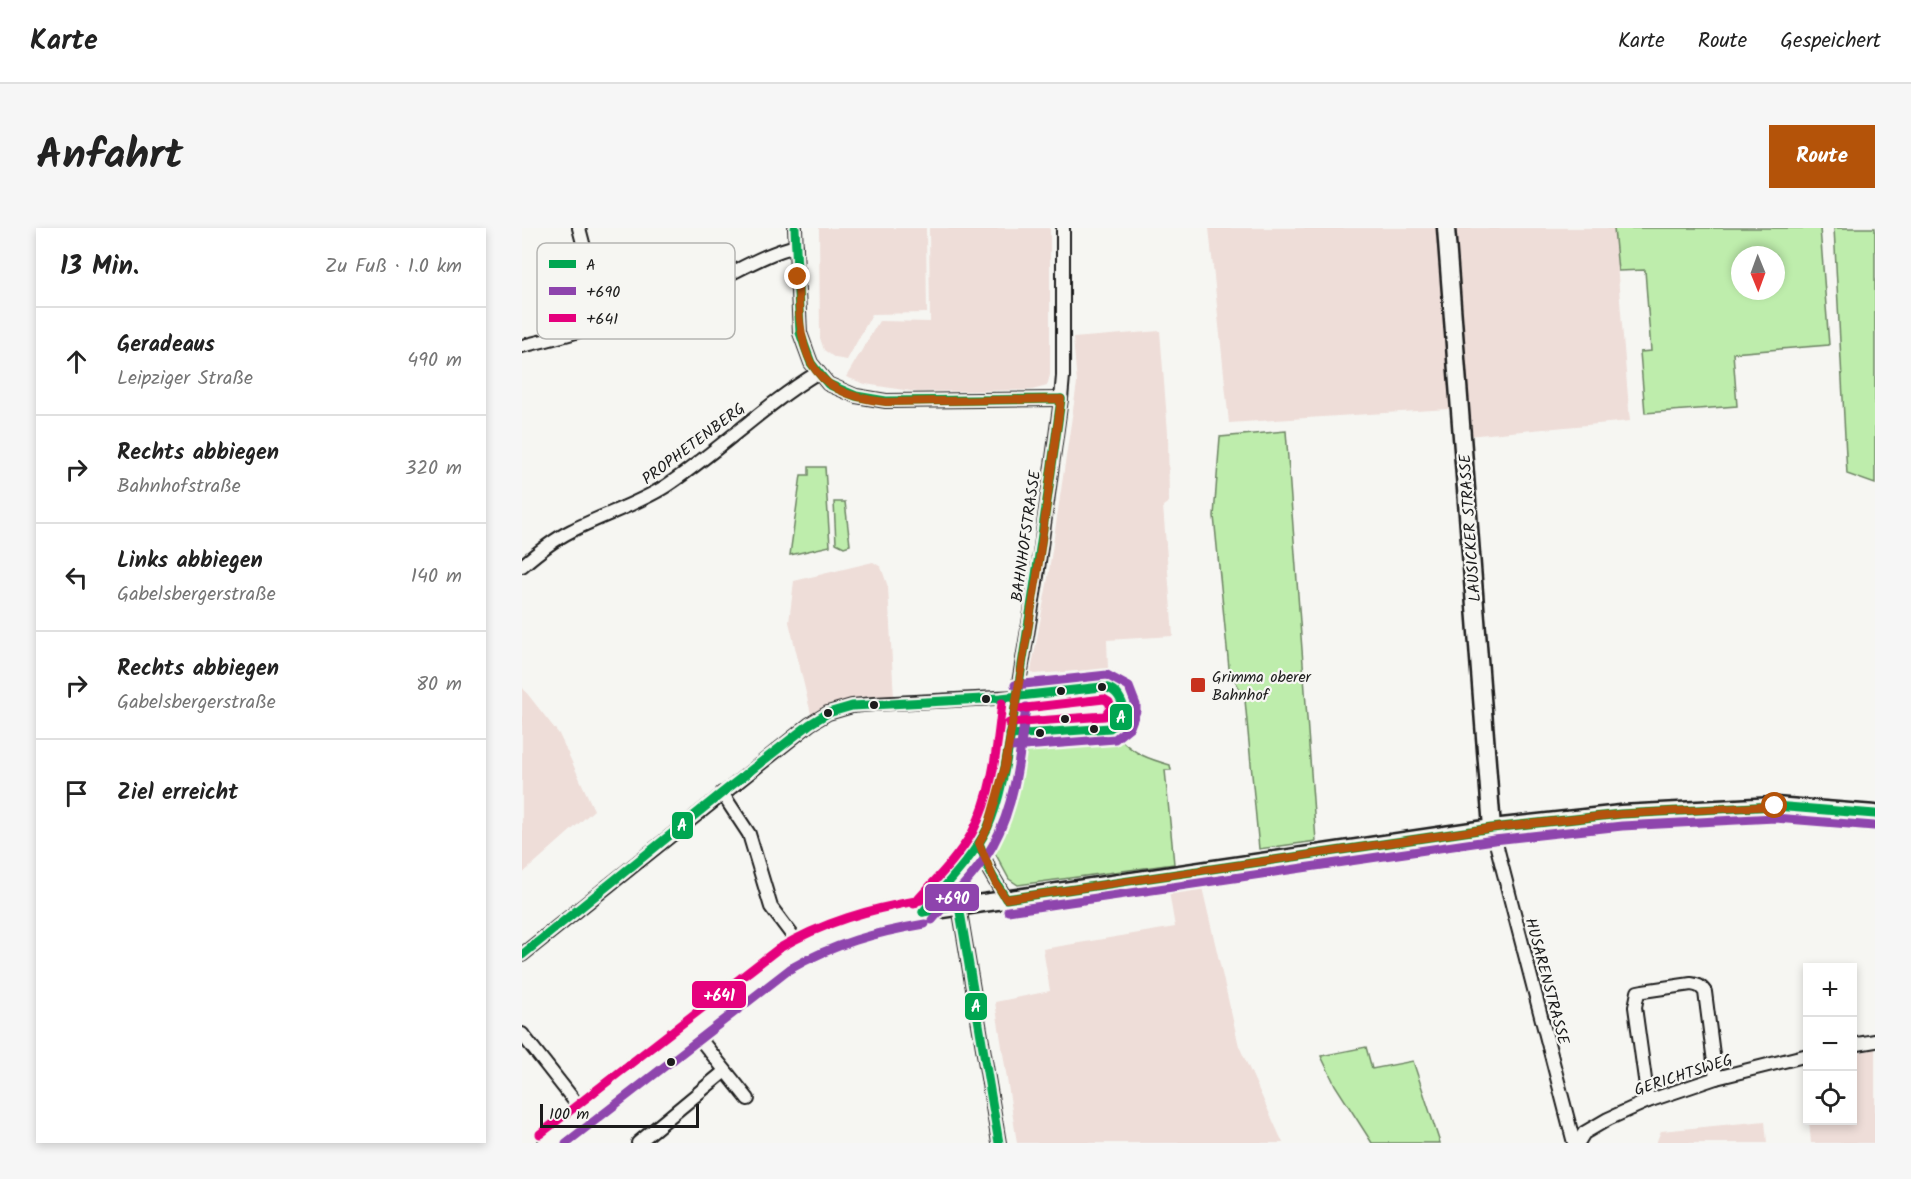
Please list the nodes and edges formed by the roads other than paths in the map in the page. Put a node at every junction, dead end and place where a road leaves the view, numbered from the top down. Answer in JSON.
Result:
{"nodes":[{"id":1,"x":579,"y":228,"type":"edge"},
{"id":2,"x":795,"y":228,"type":"edge"},
{"id":3,"x":1063,"y":228,"type":"edge"},
{"id":4,"x":1446,"y":228,"type":"edge"},
{"id":5,"x":583,"y":243,"type":"edge"},
{"id":6,"x":796,"y":246,"type":"junction"},
{"id":7,"x":735,"y":271,"type":"edge"},
{"id":8,"x":547,"y":339,"type":"edge"},
{"id":9,"x":522,"y":346,"type":"edge"},
{"id":10,"x":817,"y":373,"type":"junction"},
{"id":11,"x":1061,"y":399,"type":"junction"},
{"id":12,"x":522,"y":566,"type":"edge"},
{"id":13,"x":1016,"y":697,"type":"junction"},
{"id":14,"x":722,"y":793,"type":"junction"},
{"id":15,"x":1875,"y":814,"type":"edge"},
{"id":16,"x":1492,"y":828,"type":"junction"},
{"id":17,"x":979,"y":843,"type":"junction"},
{"id":18,"x":1006,"y":899,"type":"junction"},
{"id":19,"x":959,"y":906,"type":"junction"},
{"id":20,"x":923,"y":912,"type":"junction"},
{"id":21,"x":801,"y":947,"type":"junction"},
{"id":22,"x":522,"y":955,"type":"edge"},
{"id":23,"x":692,"y":1029,"type":"junction"},
{"id":24,"x":522,"y":1034,"type":"edge"},
{"id":25,"x":1875,"y":1041,"type":"edge"},
{"id":26,"x":1857,"y":1044,"type":"edge"},
{"id":27,"x":1803,"y":1056,"type":"edge"},
{"id":28,"x":725,"y":1071,"type":"junction"},
{"id":29,"x":1716,"y":1078,"type":"junction"},
{"id":30,"x":748,"y":1099,"type":"dead end"},
{"id":31,"x":1648,"y":1101,"type":"junction"},
{"id":32,"x":584,"y":1113,"type":"junction"},
{"id":33,"x":547,"y":1143,"type":"edge"},
{"id":34,"x":638,"y":1143,"type":"edge"},
{"id":35,"x":999,"y":1143,"type":"edge"},
{"id":36,"x":1576,"y":1143,"type":"edge"}],
"edges":[{"from":1,"to":5,"type":"street"},
{"from":2,"to":6,"type":"street"},
{"from":3,"to":11,"type":"street","name":"BAHNHOFSTRASSE"},
{"from":4,"to":16,"type":"main road","name":"LAUSICKER STRASSE"},
{"from":6,"to":7,"type":"street"},
{"from":6,"to":10,"type":"street"},
{"from":8,"to":9,"type":"street"},
{"from":10,"to":11,"type":"street"},
{"from":10,"to":12,"type":"street","name":"PROPHETENBERG"},
{"from":11,"to":13,"type":"street","name":"BAHNHOFSTRASSE"},
{"from":13,"to":14,"type":"street"},
{"from":13,"to":17,"type":"street","name":"BAHNHOFSTRASSE"},
{"from":14,"to":21,"type":"street"},
{"from":14,"to":22,"type":"street"},
{"from":15,"to":16,"type":"main road"},
{"from":16,"to":18,"type":"main road"},
{"from":16,"to":36,"type":"street","name":"HUSARENSTRASSE"},
{"from":17,"to":18,"type":"street"},
{"from":17,"to":20,"type":"street","name":"BAHNHOFSTRASSE"},
{"from":18,"to":19,"type":"main road"},
{"from":19,"to":20,"type":"main road"},
{"from":19,"to":35,"type":"street"},
{"from":20,"to":21,"type":"main road"},
{"from":21,"to":23,"type":"main road"},
{"from":23,"to":28,"type":"street"},
{"from":23,"to":32,"type":"main road"},
{"from":24,"to":32,"type":"street"},
{"from":25,"to":26,"type":"street"},
{"from":27,"to":29,"type":"street","name":"GERICHTSWEG"},
{"from":28,"to":30,"type":"street"},
{"from":28,"to":34,"type":"street"},
{"from":29,"to":31,"type":"street","name":"GERICHTSWEG"},
{"from":29,"to":31,"type":"street"},
{"from":31,"to":36,"type":"street","name":"GERICHTSWEG"},
{"from":32,"to":33,"type":"main road"}]}
